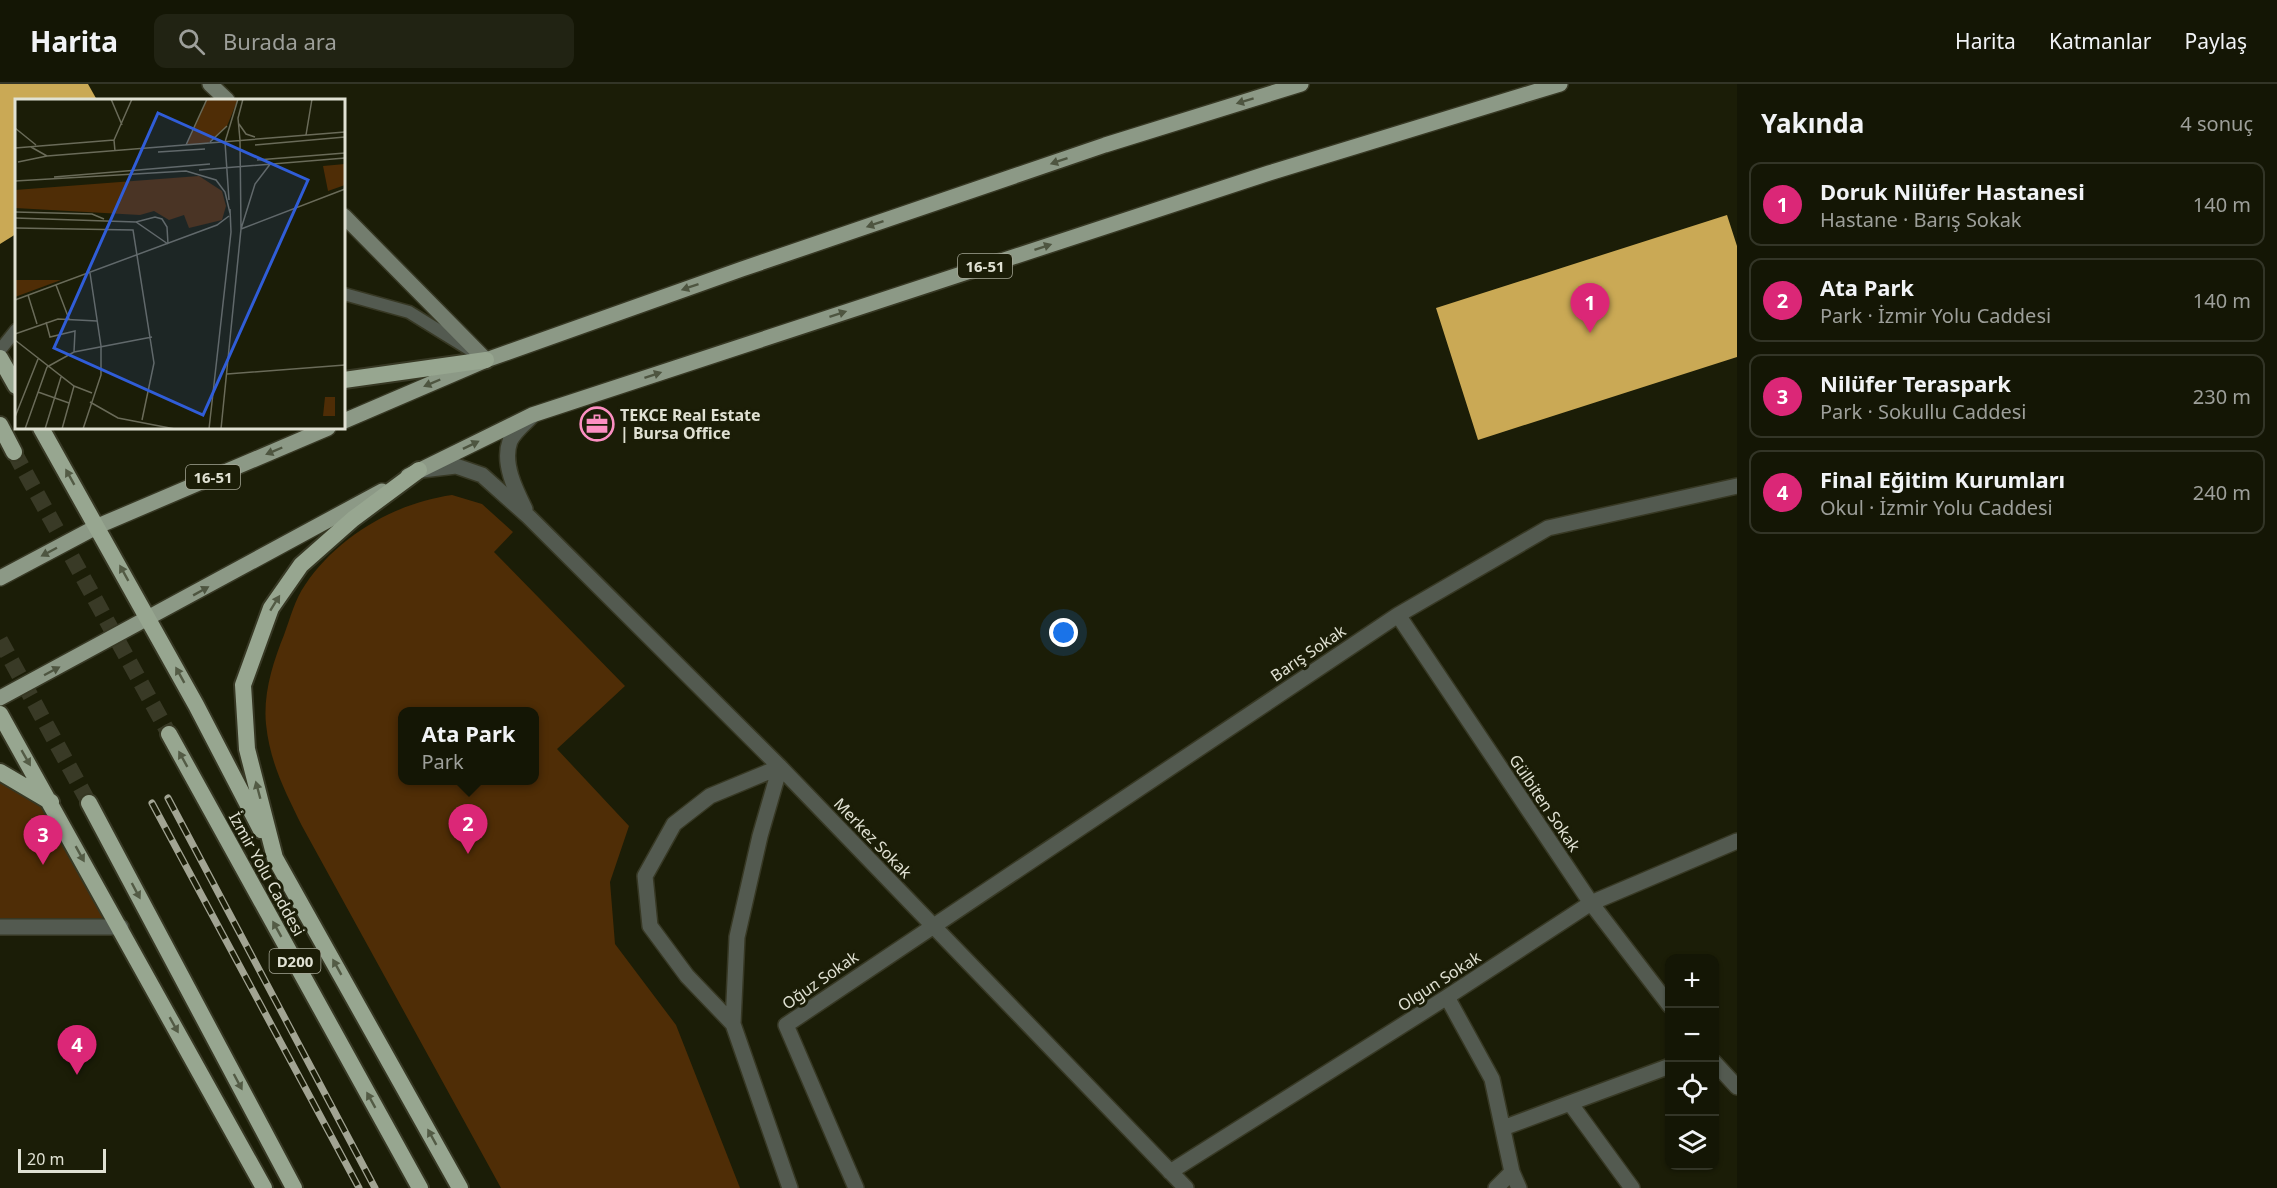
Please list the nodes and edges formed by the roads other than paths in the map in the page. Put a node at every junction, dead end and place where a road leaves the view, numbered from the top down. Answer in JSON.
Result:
{"nodes":[{"id":1,"x":210,"y":84,"type":"edge"},
{"id":2,"x":1301,"y":84,"type":"edge"},
{"id":3,"x":1560,"y":84,"type":"edge"},
{"id":4,"x":226,"y":99,"type":"edge"},
{"id":5,"x":345,"y":217,"type":"edge"},
{"id":6,"x":345,"y":294,"type":"edge"},
{"id":7,"x":15,"y":331,"type":"edge"},
{"id":8,"x":0,"y":350,"type":"edge"},
{"id":9,"x":0,"y":356,"type":"edge"},
{"id":10,"x":15,"y":360,"type":"edge"},
{"id":11,"x":486,"y":360,"type":"junction"},
{"id":12,"x":345,"y":380,"type":"edge"},
{"id":13,"x":15,"y":384,"type":"edge"},
{"id":14,"x":532,"y":415,"type":"junction"},
{"id":15,"x":345,"y":421,"type":"edge"},
{"id":16,"x":0,"y":425,"type":"edge"},
{"id":17,"x":42,"y":429,"type":"edge"},
{"id":18,"x":326,"y":429,"type":"edge"},
{"id":19,"x":14,"y":452,"type":"tunnel mouth"},
{"id":20,"x":418,"y":470,"type":"junction"},
{"id":21,"x":1737,"y":486,"type":"edge"},
{"id":22,"x":529,"y":517,"type":"junction"},
{"id":23,"x":98,"y":526,"type":"junction"},
{"id":24,"x":0,"y":579,"type":"edge"},
{"id":25,"x":1398,"y":615,"type":"junction"},
{"id":26,"x":150,"y":619,"type":"junction"},
{"id":27,"x":0,"y":698,"type":"edge"},
{"id":28,"x":0,"y":714,"type":"edge"},
{"id":29,"x":169,"y":734,"type":"tunnel mouth"},
{"id":30,"x":780,"y":767,"type":"junction"},
{"id":31,"x":0,"y":772,"type":"edge"},
{"id":32,"x":52,"y":803,"type":"junction"},
{"id":33,"x":89,"y":803,"type":"tunnel mouth"},
{"id":34,"x":1737,"y":841,"type":"edge"},
{"id":35,"x":275,"y":858,"type":"junction"},
{"id":36,"x":1591,"y":903,"type":"junction"},
{"id":37,"x":932,"y":925,"type":"junction"},
{"id":38,"x":0,"y":927,"type":"edge"},
{"id":39,"x":121,"y":927,"type":"junction"},
{"id":40,"x":1448,"y":997,"type":"junction"},
{"id":41,"x":1665,"y":999,"type":"edge"},
{"id":42,"x":733,"y":1024,"type":"junction"},
{"id":43,"x":1719,"y":1067,"type":"edge"},
{"id":44,"x":1665,"y":1068,"type":"edge"},
{"id":45,"x":1737,"y":1087,"type":"edge"},
{"id":46,"x":1570,"y":1103,"type":"junction"},
{"id":47,"x":1503,"y":1128,"type":"junction"},
{"id":48,"x":1170,"y":1172,"type":"junction"},
{"id":49,"x":1512,"y":1172,"type":"junction"},
{"id":50,"x":264,"y":1188,"type":"edge"},
{"id":51,"x":294,"y":1188,"type":"edge"},
{"id":52,"x":420,"y":1188,"type":"edge"},
{"id":53,"x":460,"y":1188,"type":"edge"},
{"id":54,"x":790,"y":1188,"type":"edge"},
{"id":55,"x":856,"y":1188,"type":"edge"},
{"id":56,"x":1186,"y":1188,"type":"edge"},
{"id":57,"x":1496,"y":1188,"type":"edge"},
{"id":58,"x":1519,"y":1188,"type":"edge"},
{"id":59,"x":1632,"y":1188,"type":"edge"}],
"edges":[{"from":1,"to":4,"type":"main road"},
{"from":2,"to":11,"type":"main road","one_way":true},
{"from":14,"to":3,"type":"main road","number":"16-51","one_way":true},
{"from":5,"to":11,"type":"main road"},
{"from":6,"to":11,"type":"lane"},
{"from":7,"to":8,"type":"lane"},
{"from":9,"to":10,"type":"highway"},
{"from":9,"to":13,"type":"highway"},
{"from":11,"to":12,"type":"highway"},
{"from":11,"to":15,"type":"main road","one_way":true},
{"from":20,"to":14,"type":"main road","number":"16-51","one_way":true},
{"from":14,"to":22,"type":"street"},
{"from":16,"to":19,"type":"highway"},
{"from":23,"to":17,"type":"highway","one_way":true},
{"from":18,"to":23,"type":"main road","number":"16-51","one_way":true},
{"from":20,"to":22,"type":"street"},
{"from":26,"to":20,"type":"main road","one_way":true},
{"from":35,"to":20,"type":"highway","one_way":true},
{"from":21,"to":25,"type":"street","name":"Barış Sokak"},
{"from":22,"to":30,"type":"street","name":"Merkez Sokak"},
{"from":23,"to":24,"type":"main road","one_way":true},
{"from":26,"to":23,"type":"highway","one_way":true},
{"from":25,"to":36,"type":"street","name":"Gülbiten Sokak"},
{"from":25,"to":37,"type":"street","name":"Barış Sokak"},
{"from":27,"to":26,"type":"main road","one_way":true},
{"from":35,"to":26,"type":"highway","one_way":true},
{"from":28,"to":32,"type":"highway","one_way":true},
{"from":52,"to":29,"type":"highway","name":"İzmir Yolu Caddesi","number":"D200","one_way":true},
{"from":30,"to":37,"type":"street","name":"Merkez Sokak"},
{"from":30,"to":42,"type":"street"},
{"from":30,"to":42,"type":"street"},
{"from":31,"to":32,"type":"highway"},
{"from":32,"to":39,"type":"highway","one_way":true},
{"from":33,"to":51,"type":"highway","one_way":true},
{"from":34,"to":36,"type":"street","name":"Olgun Sokak"},
{"from":53,"to":35,"type":"highway","one_way":true},
{"from":36,"to":40,"type":"street","name":"Olgun Sokak"},
{"from":36,"to":41,"type":"street","name":"Gülbiten Sokak"},
{"from":37,"to":48,"type":"street","name":"Merkez Sokak"},
{"from":37,"to":55,"type":"street","name":"Oğuz Sokak"},
{"from":38,"to":39,"type":"street"},
{"from":39,"to":50,"type":"highway","one_way":true},
{"from":40,"to":47,"type":"street"},
{"from":40,"to":48,"type":"street","name":"Olgun Sokak"},
{"from":42,"to":54,"type":"street"},
{"from":43,"to":45,"type":"street"},
{"from":44,"to":46,"type":"street"},
{"from":46,"to":47,"type":"street"},
{"from":46,"to":59,"type":"street"},
{"from":47,"to":49,"type":"street"},
{"from":48,"to":56,"type":"street","name":"Merkez Sokak"},
{"from":49,"to":57,"type":"street"},
{"from":49,"to":58,"type":"street"}]}
